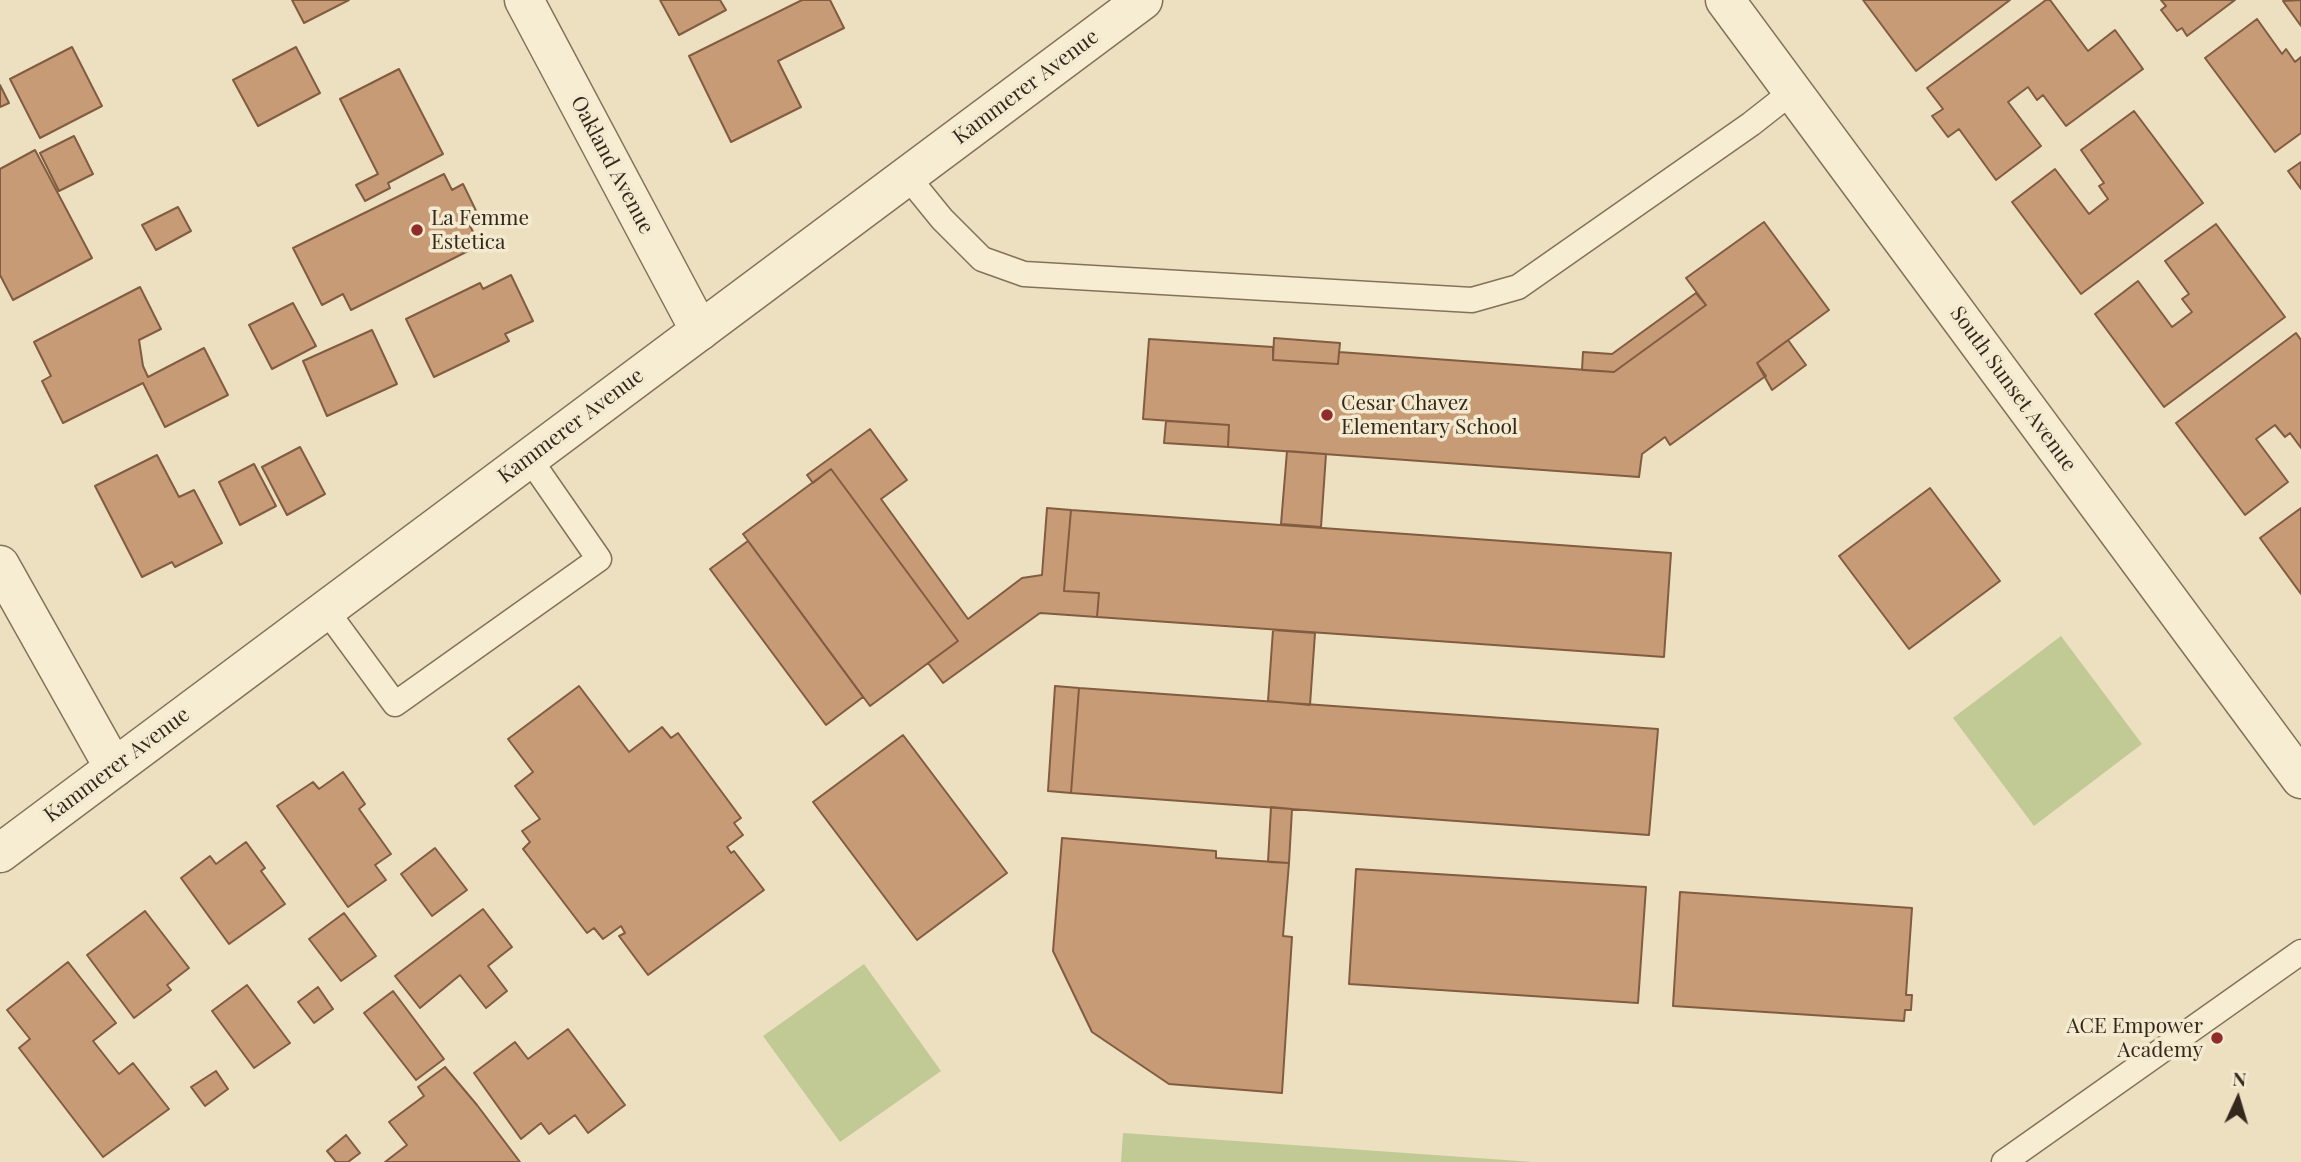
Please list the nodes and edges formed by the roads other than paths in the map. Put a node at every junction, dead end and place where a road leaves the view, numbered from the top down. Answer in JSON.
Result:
{"nodes":[{"id":1,"x":524,"y":0,"type":"edge"},
{"id":2,"x":1143,"y":0,"type":"edge"},
{"id":3,"x":1725,"y":0,"type":"edge"},
{"id":4,"x":1793,"y":91,"type":"junction"},
{"id":5,"x":907,"y":176,"type":"junction"},
{"id":6,"x":700,"y":331,"type":"junction"},
{"id":7,"x":529,"y":458,"type":"junction"},
{"id":8,"x":0,"y":565,"type":"edge"},
{"id":9,"x":326,"y":610,"type":"junction"},
{"id":10,"x":114,"y":768,"type":"junction"},
{"id":11,"x":2301,"y":779,"type":"edge"},
{"id":12,"x":0,"y":853,"type":"edge"},
{"id":13,"x":2301,"y":952,"type":"edge"},
{"id":14,"x":2004,"y":1162,"type":"edge"}],
"edges":[{"from":1,"to":6,"type":"street","name":"Oakland Avenue"},
{"from":2,"to":5,"type":"street","name":"Kammerer Avenue"},
{"from":3,"to":4,"type":"street","name":"South Sunset Avenue"},
{"from":4,"to":5,"type":"lane"},
{"from":4,"to":11,"type":"street","name":"South Sunset Avenue"},
{"from":5,"to":6,"type":"street","name":"Kammerer Avenue"},
{"from":6,"to":7,"type":"street","name":"Kammerer Avenue"},
{"from":7,"to":9,"type":"street","name":"Kammerer Avenue"},
{"from":7,"to":9,"type":"lane"},
{"from":8,"to":10,"type":"street"},
{"from":9,"to":10,"type":"street","name":"Kammerer Avenue"},
{"from":10,"to":12,"type":"street","name":"Kammerer Avenue"},
{"from":13,"to":14,"type":"lane"}]}
